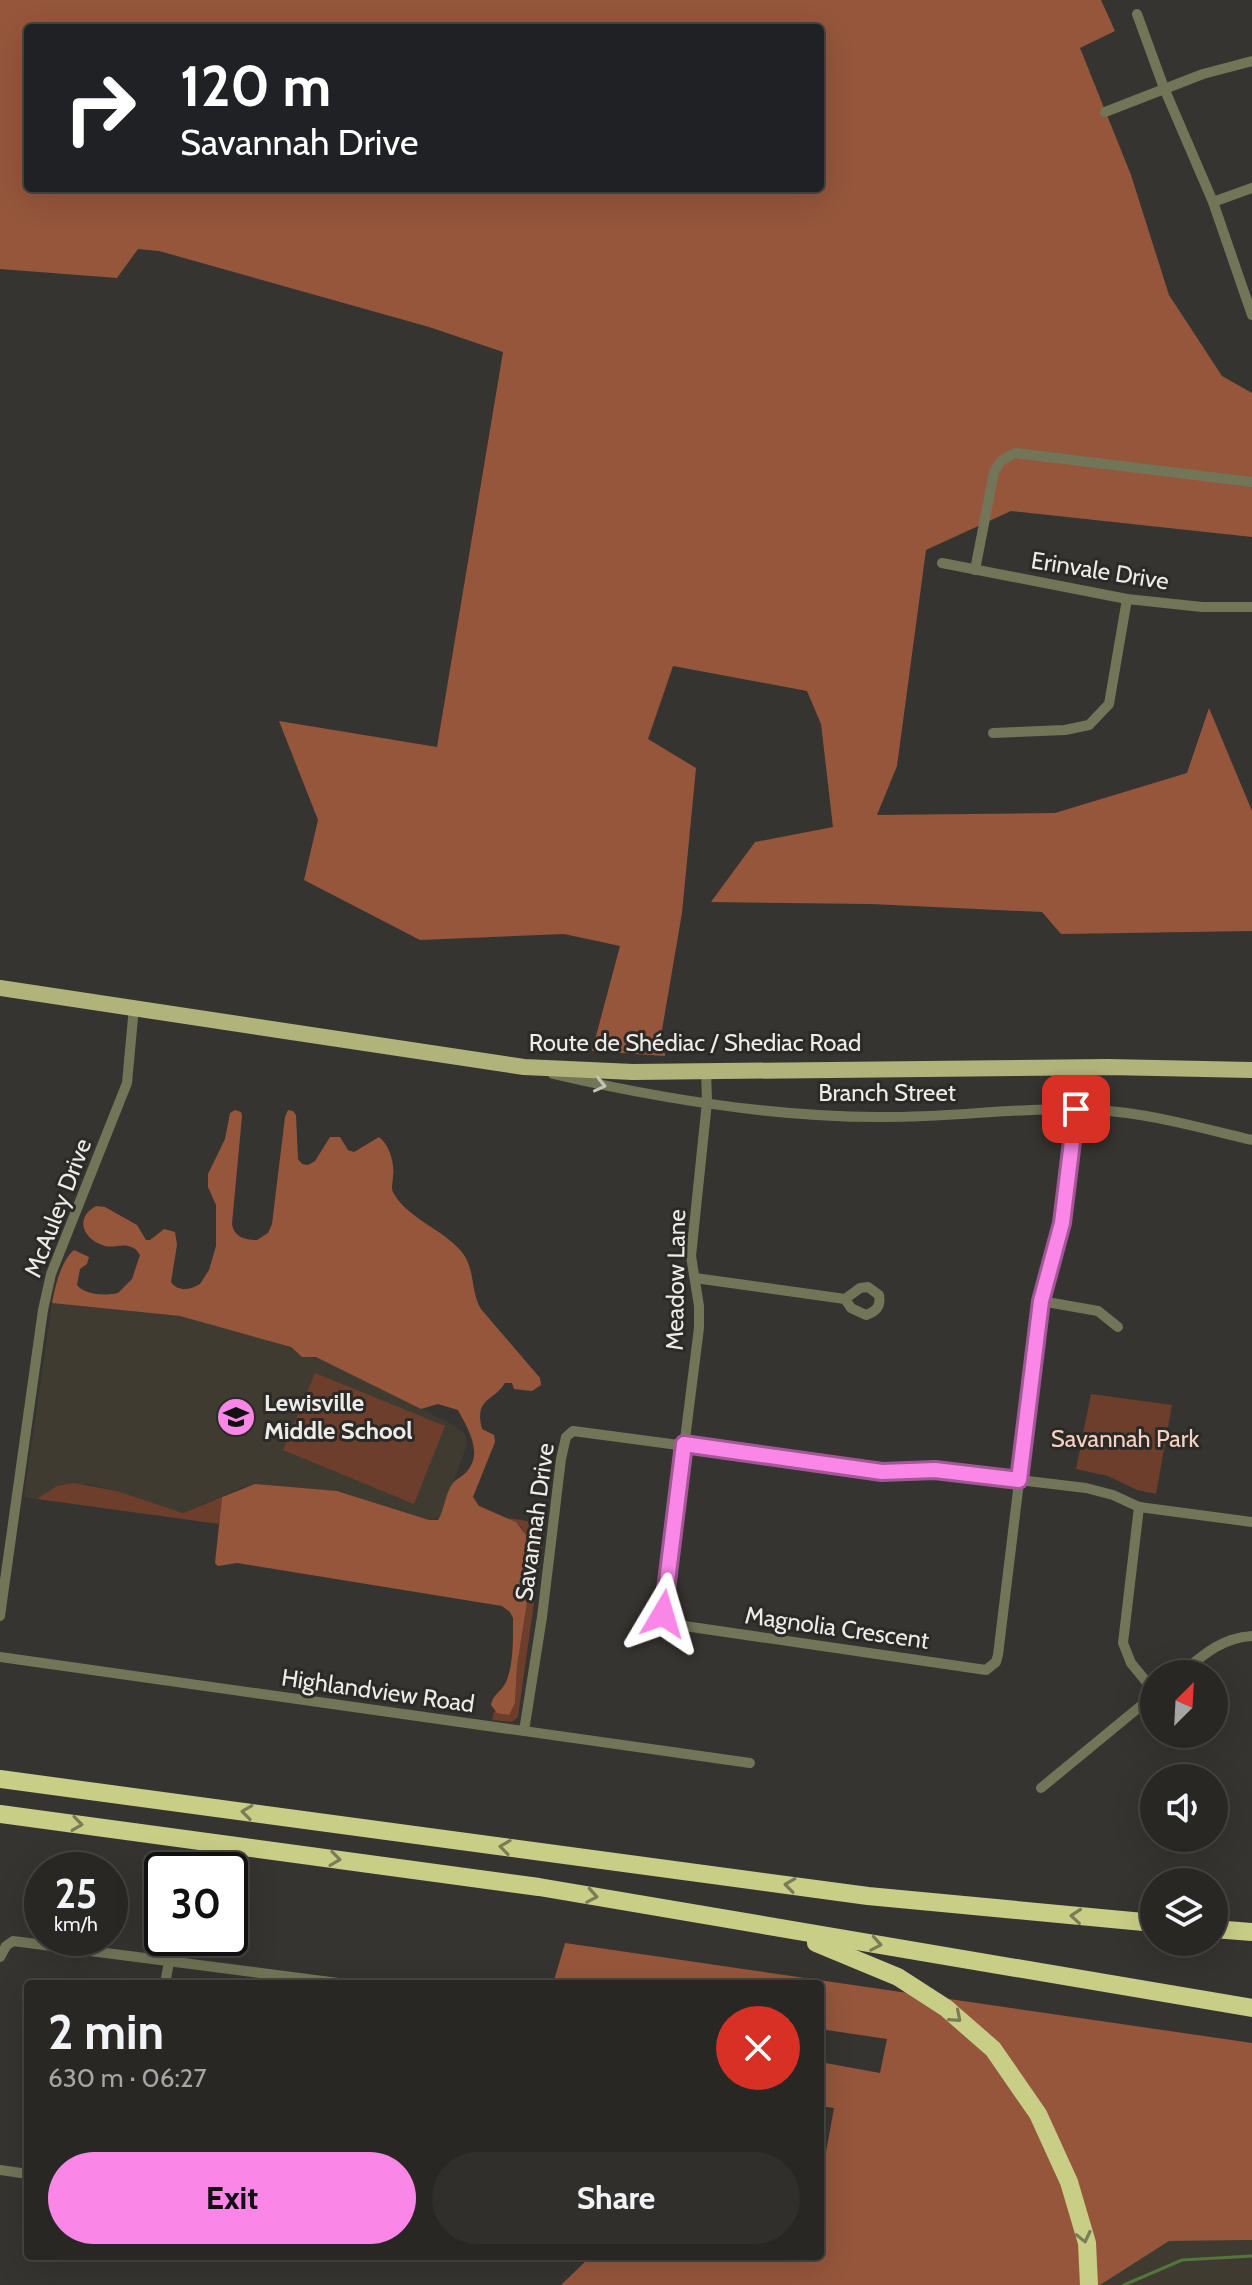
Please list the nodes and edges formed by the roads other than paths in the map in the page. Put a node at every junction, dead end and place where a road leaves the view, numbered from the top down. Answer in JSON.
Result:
{"nodes":[{"id":1,"x":1137,"y":14,"type":"dead end"},
{"id":2,"x":1252,"y":61,"type":"edge"},
{"id":3,"x":1164,"y":88,"type":"junction"},
{"id":4,"x":1105,"y":112,"type":"dead end"},
{"id":5,"x":1252,"y":188,"type":"edge"},
{"id":6,"x":1213,"y":202,"type":"junction"},
{"id":7,"x":1252,"y":315,"type":"edge"},
{"id":8,"x":1252,"y":482,"type":"edge"},
{"id":9,"x":942,"y":563,"type":"dead end"},
{"id":10,"x":975,"y":570,"type":"junction"},
{"id":11,"x":1127,"y":599,"type":"junction"},
{"id":12,"x":1252,"y":607,"type":"edge"},
{"id":13,"x":993,"y":733,"type":"dead end"},
{"id":14,"x":0,"y":988,"type":"edge"},
{"id":15,"x":134,"y":1007,"type":"junction"},
{"id":16,"x":524,"y":1067,"type":"junction"},
{"id":17,"x":706,"y":1069,"type":"junction"},
{"id":18,"x":1252,"y":1070,"type":"edge"},
{"id":19,"x":707,"y":1102,"type":"junction"},
{"id":20,"x":1076,"y":1109,"type":"junction"},
{"id":21,"x":1252,"y":1140,"type":"edge"},
{"id":22,"x":695,"y":1278,"type":"junction"},
{"id":23,"x":845,"y":1299,"type":"dead end"},
{"id":24,"x":1041,"y":1301,"type":"junction"},
{"id":25,"x":1118,"y":1327,"type":"dead end"},
{"id":26,"x":684,"y":1444,"type":"junction"},
{"id":27,"x":1019,"y":1480,"type":"junction"},
{"id":28,"x":1139,"y":1507,"type":"junction"},
{"id":29,"x":1252,"y":1522,"type":"edge"},
{"id":30,"x":0,"y":1616,"type":"edge"},
{"id":31,"x":1252,"y":1636,"type":"edge"},
{"id":32,"x":0,"y":1657,"type":"edge"},
{"id":33,"x":1198,"y":1660,"type":"edge"},
{"id":34,"x":1140,"y":1675,"type":"edge"},
{"id":35,"x":1140,"y":1705,"type":"edge"},
{"id":36,"x":524,"y":1731,"type":"junction"},
{"id":37,"x":750,"y":1763,"type":"dead end"},
{"id":38,"x":0,"y":1779,"type":"edge"},
{"id":39,"x":1041,"y":1788,"type":"dead end"},
{"id":40,"x":0,"y":1814,"type":"edge"},
{"id":41,"x":1140,"y":1922,"type":"edge"},
{"id":42,"x":760,"y":1925,"type":"junction"},
{"id":43,"x":1228,"y":1930,"type":"edge"},
{"id":44,"x":1252,"y":1932,"type":"edge"},
{"id":45,"x":0,"y":1957,"type":"edge"},
{"id":46,"x":169,"y":1962,"type":"junction"},
{"id":47,"x":166,"y":1980,"type":"edge"},
{"id":48,"x":314,"y":1980,"type":"edge"},
{"id":49,"x":1252,"y":2008,"type":"edge"},
{"id":50,"x":0,"y":2170,"type":"edge"},
{"id":51,"x":24,"y":2173,"type":"edge"},
{"id":52,"x":1089,"y":2285,"type":"edge"}],
"edges":[{"from":1,"to":3,"type":"street"},
{"from":2,"to":3,"type":"street"},
{"from":3,"to":4,"type":"street"},
{"from":3,"to":6,"type":"street"},
{"from":5,"to":6,"type":"street"},
{"from":6,"to":7,"type":"street"},
{"from":8,"to":10,"type":"street"},
{"from":9,"to":10,"type":"street","name":"Erinvale Drive"},
{"from":10,"to":11,"type":"street","name":"Erinvale Drive"},
{"from":11,"to":12,"type":"street","name":"Erinvale Drive"},
{"from":11,"to":13,"type":"street"},
{"from":14,"to":15,"type":"main road","name":"Route de Shédiac / Shediac Road"},
{"from":15,"to":16,"type":"main road","name":"Route de Shédiac / Shediac Road"},
{"from":15,"to":30,"type":"street","name":"McAuley Drive"},
{"from":16,"to":17,"type":"main road","name":"Route de Shédiac / Shediac Road"},
{"from":16,"to":19,"type":"street","name":"Branch Street","one_way":true},
{"from":17,"to":18,"type":"main road","name":"Route de Shédiac / Shediac Road"},
{"from":17,"to":19,"type":"street","name":"Meadow Lane"},
{"from":19,"to":20,"type":"street","name":"Branch Street"},
{"from":19,"to":22,"type":"street","name":"Meadow Lane"},
{"from":20,"to":21,"type":"street","name":"Branch Street"},
{"from":20,"to":24,"type":"street"},
{"from":22,"to":23,"type":"street"},
{"from":22,"to":26,"type":"street","name":"Meadow Lane"},
{"from":24,"to":25,"type":"street"},
{"from":24,"to":27,"type":"street"},
{"from":26,"to":27,"type":"street","name":"Savannah Drive"},
{"from":26,"to":27,"type":"street","name":"Magnolia Crescent"},
{"from":26,"to":36,"type":"street","name":"Savannah Drive"},
{"from":27,"to":28,"type":"street","name":"Savannah Drive"},
{"from":28,"to":29,"type":"street","name":"Savannah Drive"},
{"from":28,"to":34,"type":"street"},
{"from":31,"to":33,"type":"street"},
{"from":32,"to":36,"type":"street","name":"Highlandview Road"},
{"from":35,"to":39,"type":"street"},
{"from":36,"to":37,"type":"street","name":"Highlandview Road"},
{"from":41,"to":38,"type":"highway","one_way":true},
{"from":40,"to":42,"type":"highway","one_way":true},
{"from":42,"to":49,"type":"highway","one_way":true},
{"from":42,"to":52,"type":"highway","one_way":true},
{"from":43,"to":44,"type":"highway"},
{"from":45,"to":46,"type":"street"},
{"from":46,"to":47,"type":"street"},
{"from":46,"to":48,"type":"street"},
{"from":50,"to":51,"type":"street"}]}
